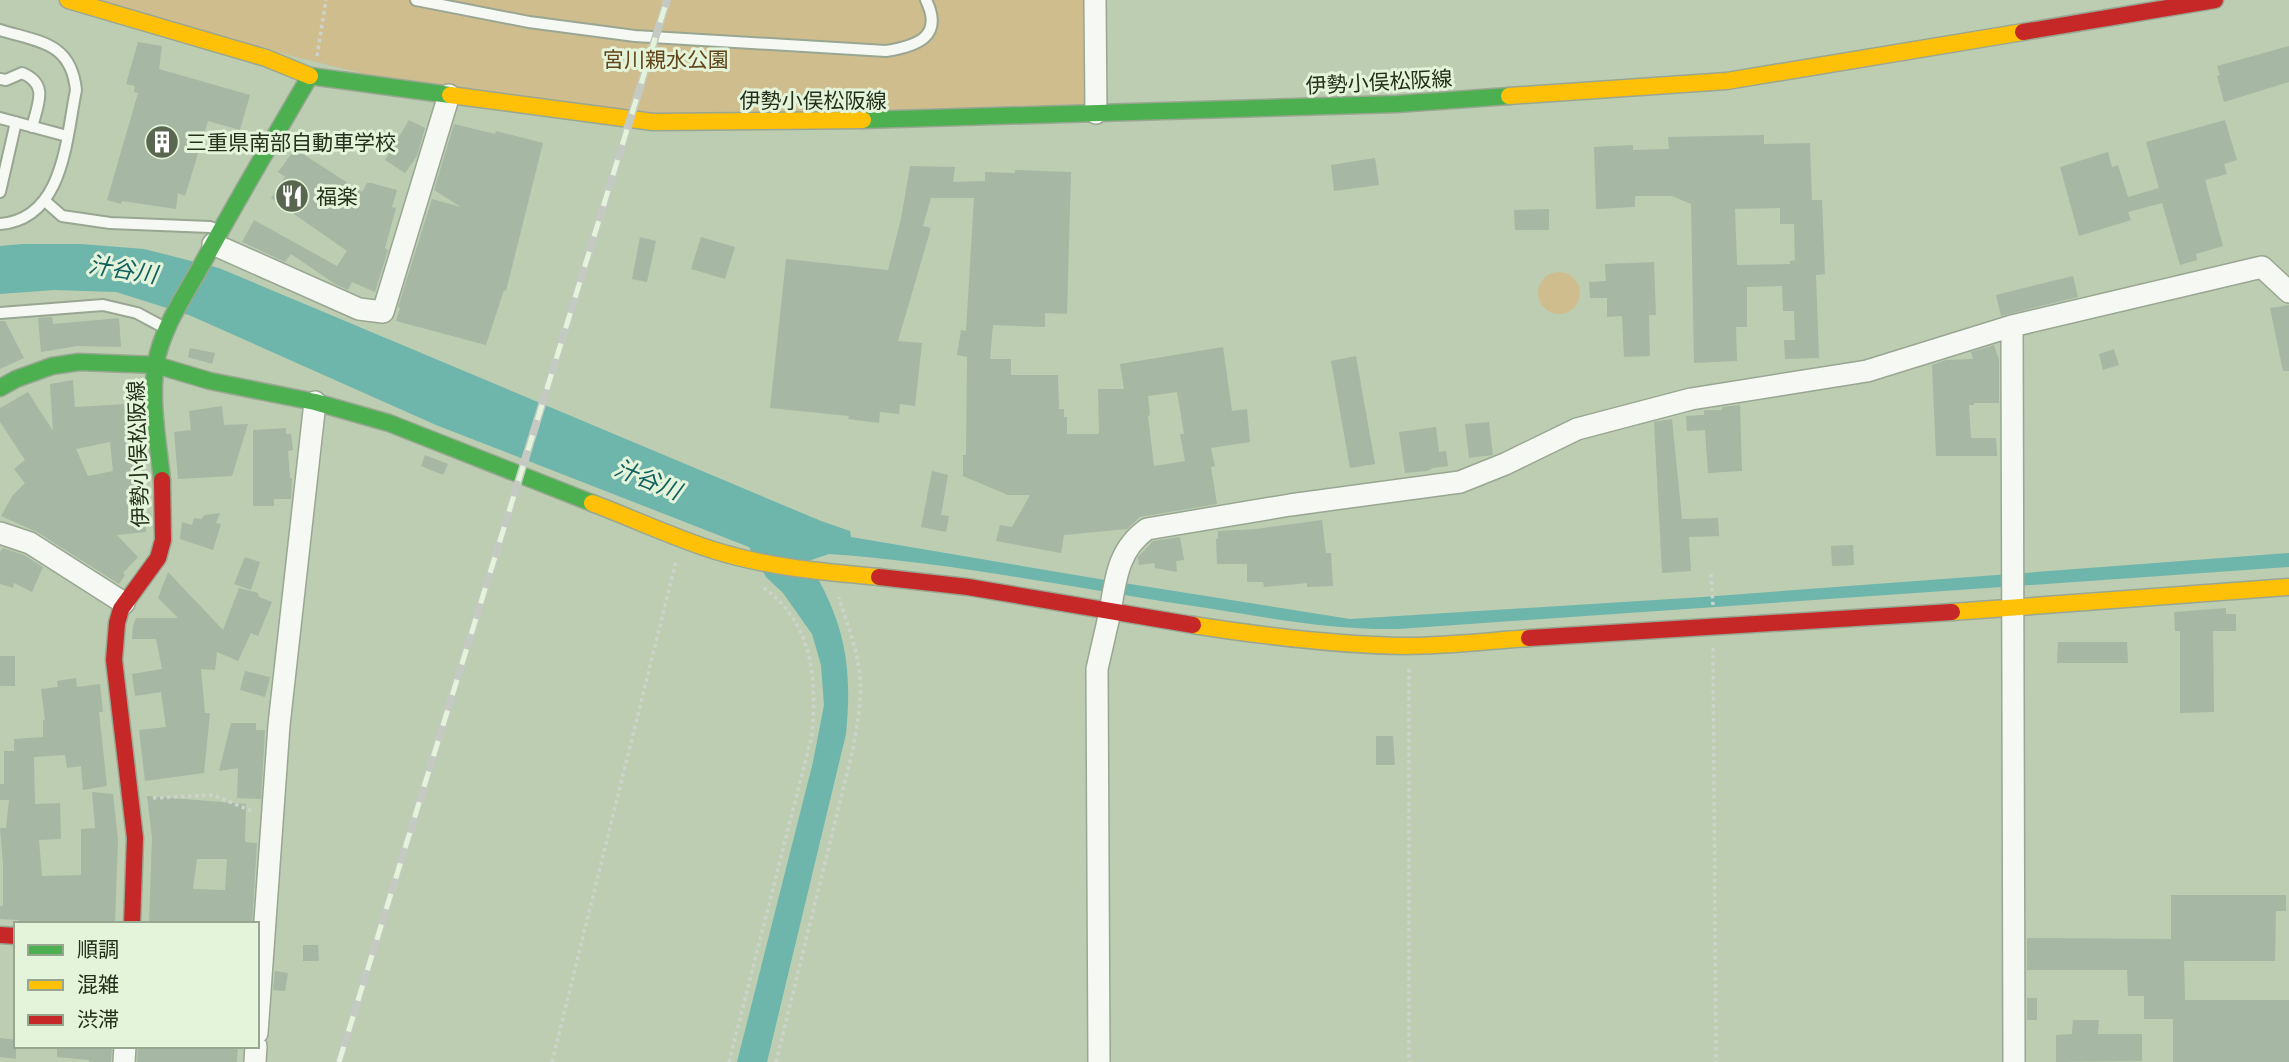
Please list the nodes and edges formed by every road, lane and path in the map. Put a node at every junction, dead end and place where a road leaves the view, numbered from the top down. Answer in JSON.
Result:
{"nodes":[{"id":1,"x":68,"y":0,"type":"edge"},
{"id":2,"x":326,"y":0,"type":"edge"},
{"id":3,"x":416,"y":0,"type":"edge"},
{"id":4,"x":926,"y":0,"type":"edge"},
{"id":5,"x":1096,"y":0,"type":"edge"},
{"id":6,"x":2215,"y":0,"type":"edge"},
{"id":7,"x":0,"y":30,"type":"edge"},
{"id":8,"x":326,"y":61,"type":"dead end"},
{"id":9,"x":310,"y":76,"type":"junction"},
{"id":10,"x":0,"y":79,"type":"edge"},
{"id":11,"x":449,"y":95,"type":"junction"},
{"id":12,"x":1096,"y":113,"type":"junction"},
{"id":13,"x":0,"y":118,"type":"edge"},
{"id":14,"x":16,"y":122,"type":"junction"},
{"id":15,"x":32,"y":127,"type":"junction"},
{"id":16,"x":67,"y":136,"type":"junction"},
{"id":17,"x":0,"y":192,"type":"edge"},
{"id":18,"x":45,"y":201,"type":"junction"},
{"id":19,"x":0,"y":224,"type":"edge"},
{"id":20,"x":214,"y":242,"type":"junction"},
{"id":21,"x":2289,"y":292,"type":"edge"},
{"id":22,"x":0,"y":313,"type":"edge"},
{"id":23,"x":2012,"y":326,"type":"junction"},
{"id":24,"x":168,"y":327,"type":"junction"},
{"id":25,"x":156,"y":365,"type":"junction"},
{"id":26,"x":0,"y":388,"type":"edge"},
{"id":27,"x":315,"y":402,"type":"junction"},
{"id":28,"x":0,"y":533,"type":"edge"},
{"id":29,"x":682,"y":538,"type":"junction"},
{"id":30,"x":828,"y":572,"type":"junction"},
{"id":31,"x":1711,"y":574,"type":"dead end"},
{"id":32,"x":755,"y":581,"type":"dead end"},
{"id":33,"x":2289,"y":587,"type":"edge"},
{"id":34,"x":2012,"y":602,"type":"junction"},
{"id":35,"x":124,"y":603,"type":"junction"},
{"id":36,"x":1111,"y":609,"type":"junction"},
{"id":37,"x":1713,"y":619,"type":"junction"},
{"id":38,"x":1409,"y":646,"type":"junction"},
{"id":39,"x":130,"y":799,"type":"junction"},
{"id":40,"x":272,"y":820,"type":"junction"},
{"id":41,"x":132,"y":922,"type":"edge"},
{"id":42,"x":259,"y":1005,"type":"edge"},
{"id":43,"x":552,"y":1062,"type":"edge"},
{"id":44,"x":729,"y":1062,"type":"edge"},
{"id":45,"x":776,"y":1062,"type":"edge"},
{"id":46,"x":1099,"y":1062,"type":"edge"},
{"id":47,"x":1409,"y":1062,"type":"edge"},
{"id":48,"x":1716,"y":1062,"type":"edge"},
{"id":49,"x":2014,"y":1062,"type":"edge"}],
"edges":[{"from":1,"to":9,"type":"main road"},
{"from":2,"to":8,"type":"path"},
{"from":3,"to":4,"type":"lane"},
{"from":5,"to":12,"type":"street"},
{"from":6,"to":12,"type":"main road","name":"伊勢小俣松阪線"},
{"from":7,"to":16,"type":"lane"},
{"from":9,"to":11,"type":"main road","name":"伊勢小俣松阪線"},
{"from":9,"to":20,"type":"main road","name":"伊勢小俣松阪線"},
{"from":10,"to":15,"type":"lane"},
{"from":11,"to":12,"type":"main road","name":"伊勢小俣松阪線"},
{"from":11,"to":20,"type":"street"},
{"from":13,"to":14,"type":"lane"},
{"from":14,"to":15,"type":"lane"},
{"from":14,"to":17,"type":"lane"},
{"from":15,"to":16,"type":"lane"},
{"from":16,"to":18,"type":"lane"},
{"from":18,"to":19,"type":"lane"},
{"from":18,"to":20,"type":"lane"},
{"from":20,"to":24,"type":"main road","name":"伊勢小俣松阪線"},
{"from":21,"to":23,"type":"street"},
{"from":22,"to":24,"type":"lane"},
{"from":23,"to":34,"type":"street"},
{"from":23,"to":36,"type":"street"},
{"from":24,"to":25,"type":"main road","name":"伊勢小俣松阪線"},
{"from":25,"to":26,"type":"main road"},
{"from":25,"to":27,"type":"main road"},
{"from":25,"to":35,"type":"main road","name":"伊勢小俣松阪線"},
{"from":27,"to":29,"type":"main road"},
{"from":27,"to":40,"type":"street"},
{"from":28,"to":35,"type":"street"},
{"from":29,"to":30,"type":"main road"},
{"from":29,"to":43,"type":"path"},
{"from":30,"to":36,"type":"main road"},
{"from":30,"to":45,"type":"path"},
{"from":31,"to":37,"type":"path"},
{"from":32,"to":44,"type":"path"},
{"from":33,"to":34,"type":"main road"},
{"from":34,"to":37,"type":"main road"},
{"from":34,"to":49,"type":"street"},
{"from":35,"to":39,"type":"main road","name":"伊勢小俣松阪線"},
{"from":36,"to":38,"type":"main road"},
{"from":36,"to":46,"type":"street"},
{"from":37,"to":38,"type":"main road"},
{"from":37,"to":48,"type":"path"},
{"from":38,"to":47,"type":"path"},
{"from":39,"to":40,"type":"path"},
{"from":39,"to":41,"type":"main road","name":"伊勢小俣松阪線"},
{"from":40,"to":42,"type":"street"}]}
